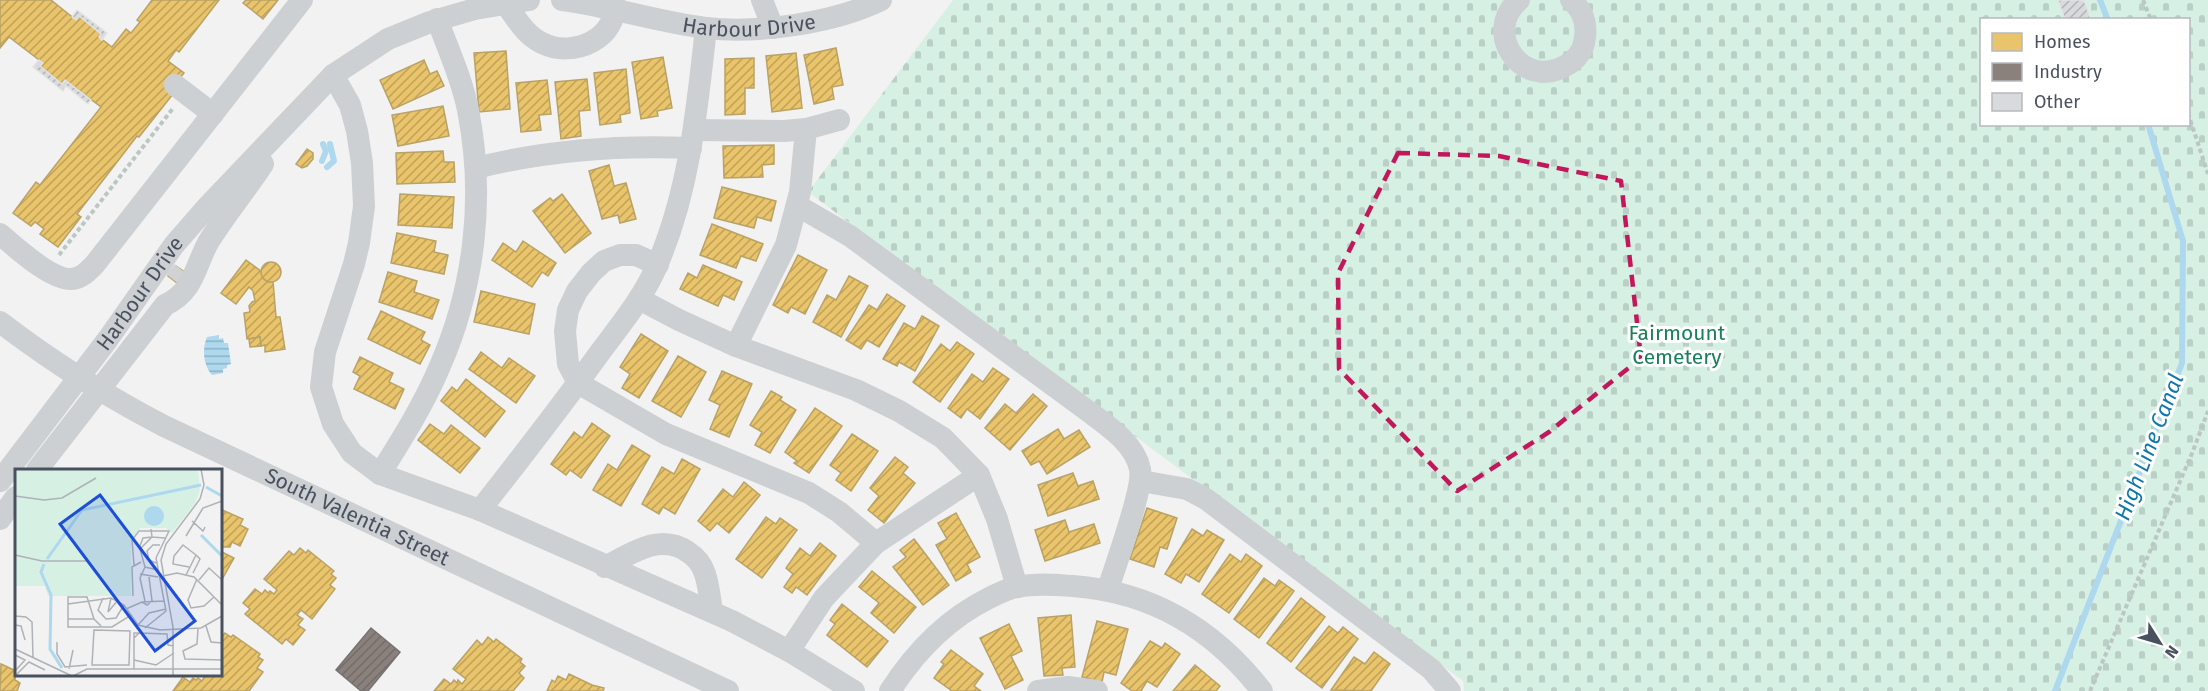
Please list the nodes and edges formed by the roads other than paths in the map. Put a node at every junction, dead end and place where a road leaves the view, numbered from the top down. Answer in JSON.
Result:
{"nodes":[{"id":1,"x":302,"y":0,"type":"edge"},
{"id":2,"x":529,"y":0,"type":"edge"},
{"id":3,"x":562,"y":0,"type":"edge"},
{"id":4,"x":762,"y":0,"type":"edge"},
{"id":5,"x":1520,"y":0,"type":"edge"},
{"id":6,"x":1571,"y":0,"type":"edge"},
{"id":7,"x":878,"y":1,"type":"edge"},
{"id":8,"x":505,"y":3,"type":"junction"},
{"id":9,"x":615,"y":5,"type":"edge"},
{"id":10,"x":437,"y":19,"type":"junction"},
{"id":11,"x":773,"y":27,"type":"junction"},
{"id":12,"x":706,"y":28,"type":"junction"},
{"id":13,"x":333,"y":75,"type":"junction"},
{"id":14,"x":180,"y":88,"type":"road end"},
{"id":15,"x":213,"y":114,"type":"junction"},
{"id":16,"x":294,"y":117,"type":"junction"},
{"id":17,"x":839,"y":120,"type":"dead end"},
{"id":18,"x":806,"y":129,"type":"junction"},
{"id":19,"x":693,"y":139,"type":"junction"},
{"id":20,"x":476,"y":168,"type":"junction"},
{"id":21,"x":798,"y":206,"type":"junction"},
{"id":22,"x":0,"y":234,"type":"edge"},
{"id":23,"x":174,"y":245,"type":"junction"},
{"id":24,"x":191,"y":264,"type":"junction"},
{"id":25,"x":658,"y":265,"type":"junction"},
{"id":26,"x":144,"y":290,"type":"junction"},
{"id":27,"x":639,"y":299,"type":"junction"},
{"id":28,"x":165,"y":305,"type":"junction"},
{"id":29,"x":0,"y":322,"type":"edge"},
{"id":30,"x":736,"y":346,"type":"junction"},
{"id":31,"x":79,"y":377,"type":"junction"},
{"id":32,"x":578,"y":383,"type":"junction"},
{"id":33,"x":99,"y":389,"type":"junction"},
{"id":34,"x":16,"y":469,"type":"edge"},
{"id":35,"x":39,"y":469,"type":"edge"},
{"id":36,"x":15,"y":471,"type":"edge"},
{"id":37,"x":380,"y":474,"type":"junction"},
{"id":38,"x":980,"y":475,"type":"junction"},
{"id":39,"x":1141,"y":481,"type":"junction"},
{"id":40,"x":6,"y":484,"type":"edge"},
{"id":41,"x":15,"y":498,"type":"edge"},
{"id":42,"x":480,"y":510,"type":"junction"},
{"id":43,"x":0,"y":519,"type":"edge"},
{"id":44,"x":876,"y":543,"type":"junction"},
{"id":45,"x":605,"y":567,"type":"junction"},
{"id":46,"x":1017,"y":586,"type":"junction"},
{"id":47,"x":1108,"y":589,"type":"junction"},
{"id":48,"x":712,"y":611,"type":"junction"},
{"id":49,"x":789,"y":651,"type":"junction"},
{"id":50,"x":728,"y":691,"type":"edge"},
{"id":51,"x":854,"y":691,"type":"edge"},
{"id":52,"x":890,"y":691,"type":"edge"},
{"id":53,"x":1038,"y":691,"type":"edge"},
{"id":54,"x":1097,"y":691,"type":"edge"},
{"id":55,"x":1262,"y":691,"type":"edge"},
{"id":56,"x":1450,"y":691,"type":"edge"}],
"edges":[{"from":1,"to":15,"type":"street"},
{"from":2,"to":8,"type":"street","name":"Harbour Drive"},
{"from":3,"to":9,"type":"street","name":"Harbour Drive"},
{"from":4,"to":11,"type":"street"},
{"from":5,"to":6,"type":"street"},
{"from":7,"to":11,"type":"street","name":"Harbour Drive"},
{"from":8,"to":9,"type":"street"},
{"from":8,"to":10,"type":"street","name":"Harbour Drive"},
{"from":9,"to":12,"type":"street","name":"Harbour Drive"},
{"from":10,"to":13,"type":"street","name":"Harbour Drive"},
{"from":10,"to":20,"type":"street"},
{"from":11,"to":12,"type":"street","name":"Harbour Drive"},
{"from":12,"to":19,"type":"street"},
{"from":13,"to":16,"type":"street","name":"Harbour Drive"},
{"from":13,"to":37,"type":"street"},
{"from":14,"to":15,"type":"street"},
{"from":15,"to":22,"type":"street"},
{"from":16,"to":23,"type":"street","name":"Harbour Drive"},
{"from":16,"to":24,"type":"street","name":"Harbour Drive"},
{"from":17,"to":18,"type":"street"},
{"from":18,"to":19,"type":"street"},
{"from":18,"to":21,"type":"street"},
{"from":19,"to":20,"type":"street"},
{"from":19,"to":25,"type":"street"},
{"from":20,"to":37,"type":"street"},
{"from":21,"to":30,"type":"street"},
{"from":21,"to":39,"type":"street"},
{"from":23,"to":24,"type":"street"},
{"from":23,"to":26,"type":"street","name":"Harbour Drive"},
{"from":24,"to":28,"type":"street"},
{"from":24,"to":28,"type":"street","name":"Harbour Drive"},
{"from":25,"to":27,"type":"street"},
{"from":25,"to":32,"type":"street"},
{"from":26,"to":28,"type":"street"},
{"from":26,"to":31,"type":"street","name":"Harbour Drive"},
{"from":27,"to":30,"type":"street"},
{"from":27,"to":32,"type":"street"},
{"from":28,"to":33,"type":"street","name":"Harbour Drive"},
{"from":29,"to":31,"type":"street","name":"South Valentia Street"},
{"from":30,"to":38,"type":"street"},
{"from":31,"to":33,"type":"street","name":"South Valentia Street"},
{"from":31,"to":34,"type":"street","name":"Harbour Drive"},
{"from":32,"to":42,"type":"street"},
{"from":32,"to":44,"type":"street"},
{"from":33,"to":35,"type":"street","name":"Harbour Drive"},
{"from":33,"to":50,"type":"street","name":"South Valentia Street"},
{"from":36,"to":40,"type":"street","name":"Harbour Drive"},
{"from":37,"to":42,"type":"street"},
{"from":38,"to":44,"type":"street"},
{"from":38,"to":46,"type":"street"},
{"from":39,"to":47,"type":"street"},
{"from":39,"to":56,"type":"street"},
{"from":41,"to":43,"type":"street"},
{"from":42,"to":45,"type":"street"},
{"from":44,"to":49,"type":"street"},
{"from":45,"to":48,"type":"street"},
{"from":45,"to":48,"type":"street"},
{"from":46,"to":47,"type":"street"},
{"from":46,"to":52,"type":"street"},
{"from":47,"to":55,"type":"street"},
{"from":48,"to":49,"type":"street"},
{"from":49,"to":51,"type":"street"},
{"from":53,"to":54,"type":"street"}]}
